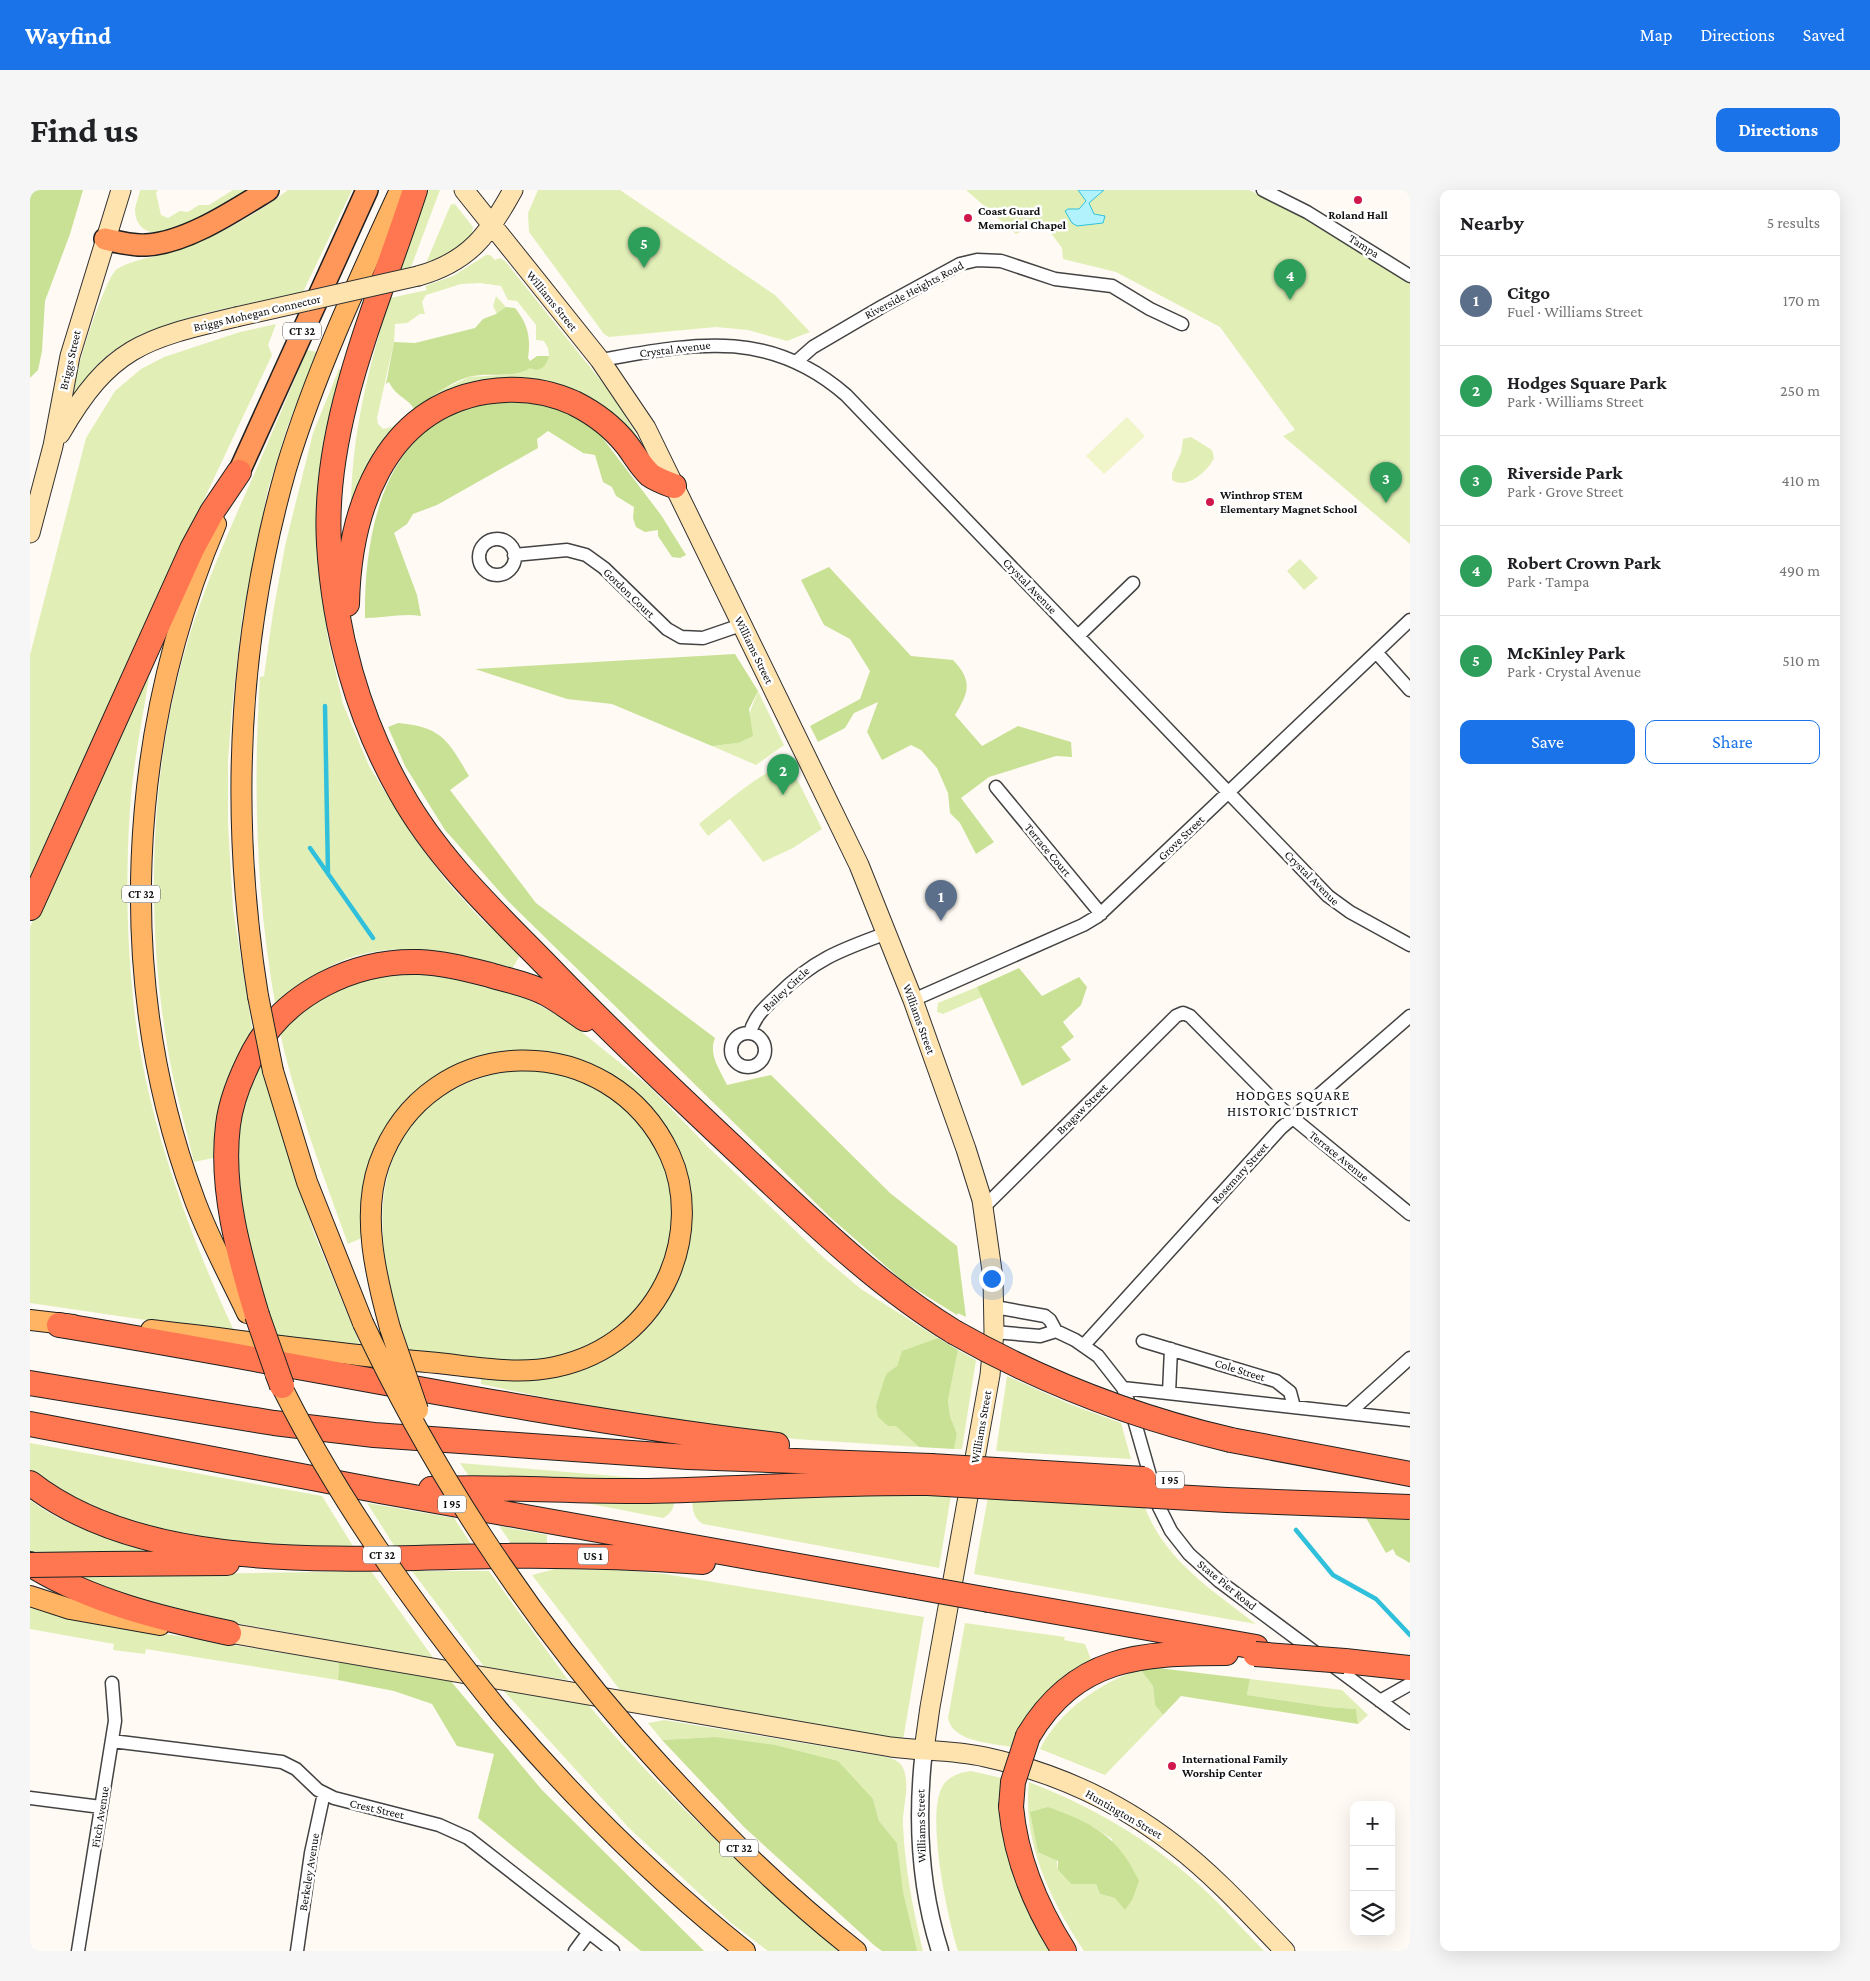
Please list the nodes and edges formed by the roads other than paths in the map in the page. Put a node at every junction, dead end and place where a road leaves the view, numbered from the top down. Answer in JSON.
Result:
{"nodes":[{"id":1,"x":121,"y":190,"type":"edge"},
{"id":2,"x":268,"y":190,"type":"edge"},
{"id":3,"x":367,"y":190,"type":"edge"},
{"id":4,"x":400,"y":190,"type":"edge"},
{"id":5,"x":415,"y":190,"type":"edge"},
{"id":6,"x":464,"y":190,"type":"edge"},
{"id":7,"x":513,"y":190,"type":"edge"},
{"id":8,"x":1263,"y":190,"type":"edge"},
{"id":9,"x":493,"y":226,"type":"junction"},
{"id":10,"x":105,"y":239,"type":"junction"},
{"id":11,"x":1410,"y":276,"type":"edge"},
{"id":12,"x":1182,"y":324,"type":"dead end"},
{"id":13,"x":600,"y":360,"type":"junction"},
{"id":14,"x":796,"y":362,"type":"junction"},
{"id":15,"x":53,"y":446,"type":"junction"},
{"id":16,"x":239,"y":472,"type":"junction"},
{"id":17,"x":674,"y":486,"type":"junction"},
{"id":18,"x":30,"y":533,"type":"edge"},
{"id":19,"x":514,"y":556,"type":"dead end"},
{"id":20,"x":1133,"y":583,"type":"dead end"},
{"id":21,"x":1410,"y":620,"type":"edge"},
{"id":22,"x":741,"y":625,"type":"junction"},
{"id":23,"x":1078,"y":636,"type":"junction"},
{"id":24,"x":1376,"y":652,"type":"junction"},
{"id":25,"x":352,"y":676,"type":"junction"},
{"id":26,"x":1410,"y":690,"type":"edge"},
{"id":27,"x":996,"y":787,"type":"dead end"},
{"id":28,"x":1228,"y":793,"type":"junction"},
{"id":29,"x":30,"y":908,"type":"edge"},
{"id":30,"x":1101,"y":914,"type":"junction"},
{"id":31,"x":887,"y":933,"type":"junction"},
{"id":32,"x":1410,"y":945,"type":"edge"},
{"id":33,"x":913,"y":1000,"type":"junction"},
{"id":34,"x":1183,"y":1013,"type":"joint"},
{"id":35,"x":1410,"y":1016,"type":"edge"},
{"id":36,"x":750,"y":1033,"type":"dead end"},
{"id":37,"x":618,"y":1040,"type":"junction"},
{"id":38,"x":1291,"y":1118,"type":"junction"},
{"id":39,"x":983,"y":1208,"type":"junction"},
{"id":40,"x":1410,"y":1214,"type":"edge"},
{"id":41,"x":995,"y":1307,"type":"junction"},
{"id":42,"x":252,"y":1314,"type":"junction"},
{"id":43,"x":30,"y":1320,"type":"edge"},
{"id":44,"x":59,"y":1325,"type":"junction"},
{"id":45,"x":994,"y":1332,"type":"junction"},
{"id":46,"x":1056,"y":1332,"type":"junction"},
{"id":47,"x":1142,"y":1341,"type":"dead end"},
{"id":48,"x":1084,"y":1345,"type":"junction"},
{"id":49,"x":1171,"y":1350,"type":"junction"},
{"id":50,"x":1410,"y":1358,"type":"edge"},
{"id":51,"x":30,"y":1383,"type":"edge"},
{"id":52,"x":282,"y":1386,"type":"joint"},
{"id":53,"x":1123,"y":1388,"type":"junction"},
{"id":54,"x":1169,"y":1393,"type":"junction"},
{"id":55,"x":1294,"y":1407,"type":"junction"},
{"id":56,"x":1349,"y":1413,"type":"junction"},
{"id":57,"x":1410,"y":1420,"type":"edge"},
{"id":58,"x":30,"y":1424,"type":"edge"},
{"id":59,"x":869,"y":1462,"type":"junction"},
{"id":60,"x":445,"y":1474,"type":"junction"},
{"id":61,"x":930,"y":1474,"type":"junction"},
{"id":62,"x":1410,"y":1474,"type":"edge"},
{"id":63,"x":30,"y":1483,"type":"edge"},
{"id":64,"x":380,"y":1491,"type":"junction"},
{"id":65,"x":1410,"y":1491,"type":"edge"},
{"id":66,"x":1410,"y":1507,"type":"edge"},
{"id":67,"x":311,"y":1558,"type":"junction"},
{"id":68,"x":30,"y":1564,"type":"edge"},
{"id":69,"x":874,"y":1580,"type":"junction"},
{"id":70,"x":30,"y":1596,"type":"edge"},
{"id":71,"x":228,"y":1633,"type":"junction"},
{"id":72,"x":1256,"y":1651,"type":"junction"},
{"id":73,"x":1410,"y":1668,"type":"edge"},
{"id":74,"x":112,"y":1682,"type":"dead end"},
{"id":75,"x":1410,"y":1684,"type":"edge"},
{"id":76,"x":1380,"y":1701,"type":"junction"},
{"id":77,"x":1410,"y":1723,"type":"edge"},
{"id":78,"x":112,"y":1741,"type":"junction"},
{"id":79,"x":924,"y":1750,"type":"junction"},
{"id":80,"x":324,"y":1794,"type":"junction"},
{"id":81,"x":30,"y":1798,"type":"edge"},
{"id":82,"x":101,"y":1807,"type":"junction"},
{"id":83,"x":589,"y":1932,"type":"junction"},
{"id":84,"x":78,"y":1951,"type":"edge"},
{"id":85,"x":297,"y":1951,"type":"edge"},
{"id":86,"x":575,"y":1951,"type":"edge"},
{"id":87,"x":613,"y":1951,"type":"edge"},
{"id":88,"x":745,"y":1951,"type":"edge"},
{"id":89,"x":856,"y":1951,"type":"edge"},
{"id":90,"x":940,"y":1951,"type":"edge"},
{"id":91,"x":1064,"y":1951,"type":"edge"},
{"id":92,"x":1285,"y":1951,"type":"edge"}],
"edges":[{"from":1,"to":10,"type":"main road","name":"Briggs Street"},
{"from":2,"to":10,"type":"highway"},
{"from":3,"to":16,"type":"highway","number":"CT 32"},
{"from":4,"to":60,"type":"main road","number":"CT 32","bridge":true},
{"from":5,"to":25,"type":"highway"},
{"from":6,"to":9,"type":"main road","name":"Williams Street"},
{"from":7,"to":9,"type":"main road","name":"Briggs Mohegan Connector"},
{"from":8,"to":11,"type":"street","name":"Tampa"},
{"from":9,"to":13,"type":"main road","name":"Williams Street"},
{"from":9,"to":15,"type":"main road","name":"Briggs Mohegan Connector","bridge":true},
{"from":10,"to":15,"type":"main road","name":"Briggs Street"},
{"from":12,"to":14,"type":"street","name":"Riverside Heights Road"},
{"from":13,"to":14,"type":"street","name":"Crystal Avenue"},
{"from":13,"to":17,"type":"main road","name":"Williams Street"},
{"from":14,"to":23,"type":"street","name":"Crystal Avenue"},
{"from":15,"to":18,"type":"main road","name":"Briggs Street"},
{"from":16,"to":29,"type":"highway"},
{"from":16,"to":42,"type":"main road","number":"CT 32"},
{"from":17,"to":22,"type":"main road","name":"Williams Street"},
{"from":17,"to":25,"type":"highway"},
{"from":19,"to":22,"type":"street","name":"Gordon Court"},
{"from":20,"to":23,"type":"street"},
{"from":21,"to":24,"type":"street","name":"Grove Street"},
{"from":22,"to":31,"type":"main road","name":"Williams Street"},
{"from":23,"to":28,"type":"street","name":"Crystal Avenue"},
{"from":24,"to":26,"type":"street"},
{"from":24,"to":28,"type":"street","name":"Grove Street"},
{"from":25,"to":37,"type":"highway"},
{"from":27,"to":30,"type":"street","name":"Terrace Court"},
{"from":28,"to":30,"type":"street","name":"Grove Street"},
{"from":28,"to":32,"type":"street","name":"Crystal Avenue"},
{"from":30,"to":33,"type":"street","name":"Grove Street"},
{"from":31,"to":33,"type":"main road","name":"Williams Street"},
{"from":31,"to":36,"type":"street","name":"Bailey Circle"},
{"from":33,"to":39,"type":"main road","name":"Williams Street"},
{"from":34,"to":38,"type":"street","name":"Terrace Avenue"},
{"from":34,"to":39,"type":"street","name":"Bragaw Street"},
{"from":35,"to":38,"type":"street","name":"Rosemary Street"},
{"from":37,"to":42,"type":"highway"},
{"from":37,"to":62,"type":"highway","bridge":true},
{"from":38,"to":40,"type":"street","name":"Terrace Avenue"},
{"from":38,"to":48,"type":"street","name":"Rosemary Street"},
{"from":39,"to":41,"type":"main road","name":"Williams Street"},
{"from":41,"to":45,"type":"main road","name":"Williams Street"},
{"from":41,"to":46,"type":"street","name":"State Pier Road"},
{"from":42,"to":52,"type":"highway","bridge":true},
{"from":43,"to":44,"type":"main road"},
{"from":44,"to":59,"type":"highway"},
{"from":44,"to":60,"type":"main road","bridge":true},
{"from":45,"to":46,"type":"street"},
{"from":45,"to":79,"type":"main road","name":"Williams Street"},
{"from":46,"to":48,"type":"street","name":"State Pier Road"},
{"from":47,"to":49,"type":"street","name":"Cole Street"},
{"from":48,"to":53,"type":"street","name":"State Pier Road"},
{"from":49,"to":54,"type":"street"},
{"from":49,"to":55,"type":"street","name":"Cole Street"},
{"from":50,"to":56,"type":"street"},
{"from":51,"to":59,"type":"highway","number":"I 95"},
{"from":52,"to":88,"type":"main road","number":"CT 32","bridge":true},
{"from":53,"to":54,"type":"street"},
{"from":53,"to":76,"type":"street","name":"State Pier Road"},
{"from":54,"to":55,"type":"street"},
{"from":55,"to":56,"type":"street"},
{"from":56,"to":57,"type":"street"},
{"from":58,"to":64,"type":"highway","number":"I 95"},
{"from":59,"to":61,"type":"highway","number":"I 95"},
{"from":60,"to":89,"type":"main road","number":"CT 32","bridge":true},
{"from":61,"to":64,"type":"highway"},
{"from":61,"to":65,"type":"highway","number":"I 95","bridge":true},
{"from":61,"to":66,"type":"highway","bridge":true},
{"from":63,"to":67,"type":"highway"},
{"from":64,"to":69,"type":"highway","number":"I 95"},
{"from":67,"to":68,"type":"highway","number":"US 1","bridge":true},
{"from":67,"to":69,"type":"highway","number":"US 1"},
{"from":68,"to":71,"type":"highway"},
{"from":69,"to":72,"type":"highway","number":"I 95","bridge":true},
{"from":70,"to":71,"type":"main road"},
{"from":71,"to":79,"type":"main road","name":"Huntington Street"},
{"from":72,"to":73,"type":"highway","number":"I 95","bridge":true},
{"from":72,"to":91,"type":"highway","bridge":true},
{"from":74,"to":78,"type":"street","name":"Fitch Avenue"},
{"from":75,"to":76,"type":"street"},
{"from":76,"to":77,"type":"street","name":"State Pier Road"},
{"from":78,"to":80,"type":"street","name":"Crest Street"},
{"from":78,"to":82,"type":"street","name":"Fitch Avenue"},
{"from":79,"to":90,"type":"street","name":"Williams Street"},
{"from":79,"to":92,"type":"main road","name":"Huntington Street"},
{"from":80,"to":83,"type":"street","name":"Crest Street"},
{"from":80,"to":85,"type":"street","name":"Berkeley Avenue"},
{"from":81,"to":82,"type":"street"},
{"from":82,"to":84,"type":"street","name":"Fitch Avenue"},
{"from":83,"to":86,"type":"street"},
{"from":83,"to":87,"type":"street","name":"Crest Street"}]}
